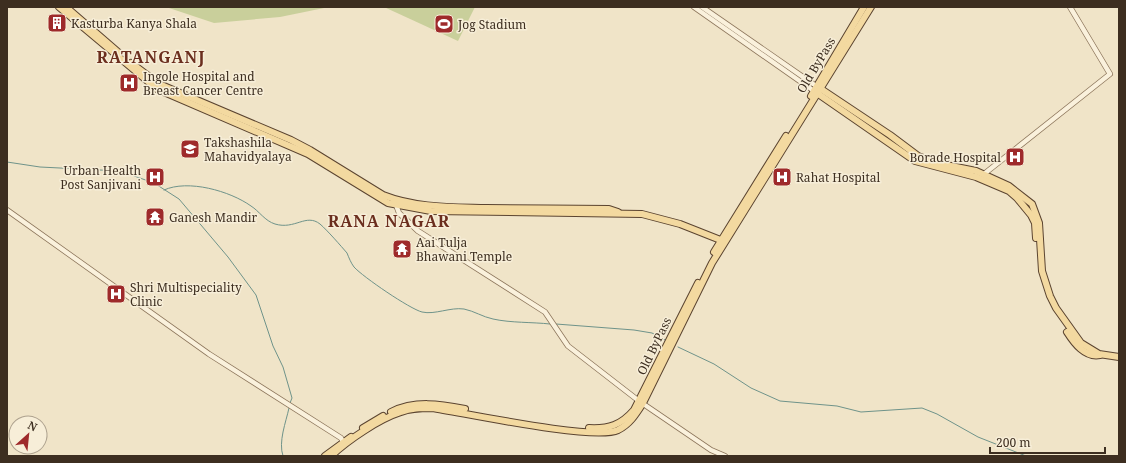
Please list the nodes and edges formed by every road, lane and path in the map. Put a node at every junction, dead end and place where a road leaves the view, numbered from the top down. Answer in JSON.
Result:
{"nodes":[{"id":1,"x":59,"y":7,"type":"edge"},
{"id":2,"x":66,"y":7,"type":"edge"},
{"id":3,"x":694,"y":7,"type":"edge"},
{"id":4,"x":702,"y":7,"type":"edge"},
{"id":5,"x":864,"y":7,"type":"edge"},
{"id":6,"x":871,"y":7,"type":"edge"},
{"id":7,"x":1070,"y":7,"type":"edge"},
{"id":8,"x":817,"y":90,"type":"junction"},
{"id":9,"x":984,"y":174,"type":"junction"},
{"id":10,"x":395,"y":202,"type":"junction"},
{"id":11,"x":7,"y":210,"type":"edge"},
{"id":12,"x":723,"y":240,"type":"junction"},
{"id":13,"x":1101,"y":355,"type":"junction"},
{"id":14,"x":1119,"y":357,"type":"edge"},
{"id":15,"x":641,"y":402,"type":"junction"},
{"id":16,"x":344,"y":444,"type":"junction"},
{"id":17,"x":325,"y":456,"type":"edge"},
{"id":18,"x":330,"y":456,"type":"edge"},
{"id":19,"x":725,"y":456,"type":"edge"}],
"edges":[{"from":1,"to":10,"type":"main road"},
{"from":2,"to":10,"type":"main road"},
{"from":3,"to":8,"type":"street"},
{"from":4,"to":8,"type":"street"},
{"from":5,"to":8,"type":"main road","name":"Old ByPass"},
{"from":6,"to":8,"type":"main road"},
{"from":7,"to":9,"type":"street"},
{"from":8,"to":9,"type":"main road"},
{"from":8,"to":12,"type":"main road","name":"Old ByPass"},
{"from":8,"to":13,"type":"main road"},
{"from":9,"to":13,"type":"main road"},
{"from":10,"to":12,"type":"main road"},
{"from":10,"to":15,"type":"street"},
{"from":11,"to":16,"type":"street"},
{"from":12,"to":15,"type":"main road","name":"Old ByPass"},
{"from":13,"to":14,"type":"main road"},
{"from":15,"to":16,"type":"main road","name":"Old ByPass"},
{"from":15,"to":19,"type":"street"},
{"from":16,"to":17,"type":"main road","name":"Old ByPass"},
{"from":16,"to":18,"type":"main road","name":"Old ByPass"}]}
